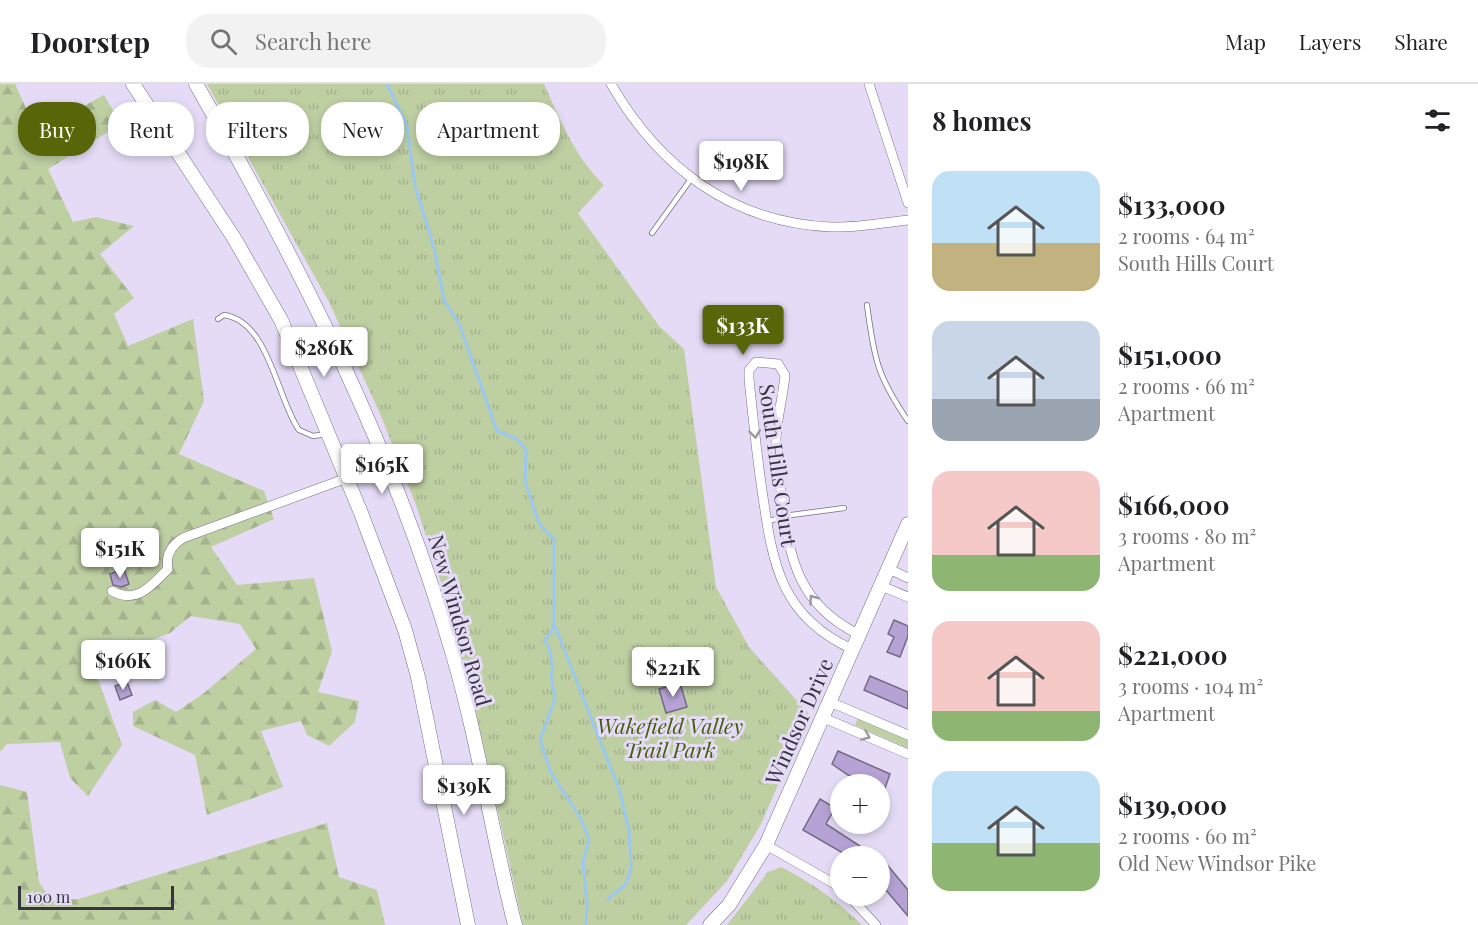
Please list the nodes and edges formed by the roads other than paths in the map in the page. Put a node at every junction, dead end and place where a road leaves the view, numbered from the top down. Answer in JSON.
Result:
{"nodes":[{"id":1,"x":133,"y":84,"type":"edge"},
{"id":2,"x":196,"y":84,"type":"edge"},
{"id":3,"x":611,"y":84,"type":"edge"},
{"id":4,"x":869,"y":84,"type":"edge"},
{"id":5,"x":691,"y":179,"type":"junction"},
{"id":6,"x":908,"y":203,"type":"edge"},
{"id":7,"x":908,"y":220,"type":"edge"},
{"id":8,"x":652,"y":233,"type":"dead end"},
{"id":9,"x":867,"y":305,"type":"dead end"},
{"id":10,"x":218,"y":319,"type":"dead end"},
{"id":11,"x":908,"y":421,"type":"edge"},
{"id":12,"x":329,"y":434,"type":"junction"},
{"id":13,"x":347,"y":478,"type":"junction"},
{"id":14,"x":844,"y":508,"type":"dead end"},
{"id":15,"x":784,"y":516,"type":"junction"},
{"id":16,"x":766,"y":522,"type":"junction"},
{"id":17,"x":908,"y":524,"type":"edge"},
{"id":18,"x":887,"y":568,"type":"junction"},
{"id":19,"x":908,"y":578,"type":"edge"},
{"id":20,"x":879,"y":585,"type":"junction"},
{"id":21,"x":112,"y":591,"type":"dead end"},
{"id":22,"x":908,"y":597,"type":"edge"},
{"id":23,"x":858,"y":634,"type":"junction"},
{"id":24,"x":852,"y":649,"type":"junction"},
{"id":25,"x":830,"y":702,"type":"junction"},
{"id":26,"x":824,"y":718,"type":"junction"},
{"id":27,"x":908,"y":735,"type":"edge"},
{"id":28,"x":908,"y":754,"type":"edge"},
{"id":29,"x":766,"y":845,"type":"junction"},
{"id":30,"x":830,"y":881,"type":"edge"},
{"id":31,"x":858,"y":906,"type":"edge"},
{"id":32,"x":468,"y":925,"type":"edge"},
{"id":33,"x":515,"y":925,"type":"edge"},
{"id":34,"x":711,"y":925,"type":"edge"},
{"id":35,"x":876,"y":925,"type":"edge"}],
"edges":[{"from":1,"to":12,"type":"street"},
{"from":2,"to":33,"type":"street","name":"New Windsor Road"},
{"from":3,"to":5,"type":"street"},
{"from":4,"to":6,"type":"street"},
{"from":5,"to":7,"type":"street"},
{"from":5,"to":8,"type":"lane"},
{"from":9,"to":11,"type":"lane"},
{"from":10,"to":12,"type":"lane"},
{"from":12,"to":13,"type":"street"},
{"from":13,"to":21,"type":"street"},
{"from":13,"to":32,"type":"street"},
{"from":14,"to":15,"type":"lane"},
{"from":15,"to":16,"type":"lane"},
{"from":15,"to":16,"type":"street","name":"South Hills Court","one_way":true},
{"from":23,"to":15,"type":"street","name":"South Hills Court","one_way":true},
{"from":16,"to":24,"type":"street","name":"South Hills Court"},
{"from":17,"to":18,"type":"street","name":"Windsor Drive"},
{"from":18,"to":19,"type":"street"},
{"from":18,"to":20,"type":"street","name":"Windsor Drive"},
{"from":20,"to":22,"type":"street"},
{"from":20,"to":23,"type":"street","name":"Windsor Drive"},
{"from":23,"to":24,"type":"street","name":"Windsor Drive"},
{"from":24,"to":25,"type":"street","name":"Windsor Drive"},
{"from":25,"to":26,"type":"street","name":"Windsor Drive"},
{"from":25,"to":27,"type":"street"},
{"from":26,"to":28,"type":"street","one_way":true},
{"from":26,"to":29,"type":"street","name":"Windsor Drive"},
{"from":29,"to":30,"type":"street"},
{"from":29,"to":34,"type":"street","name":"Windsor Drive"},
{"from":31,"to":35,"type":"street"}]}
